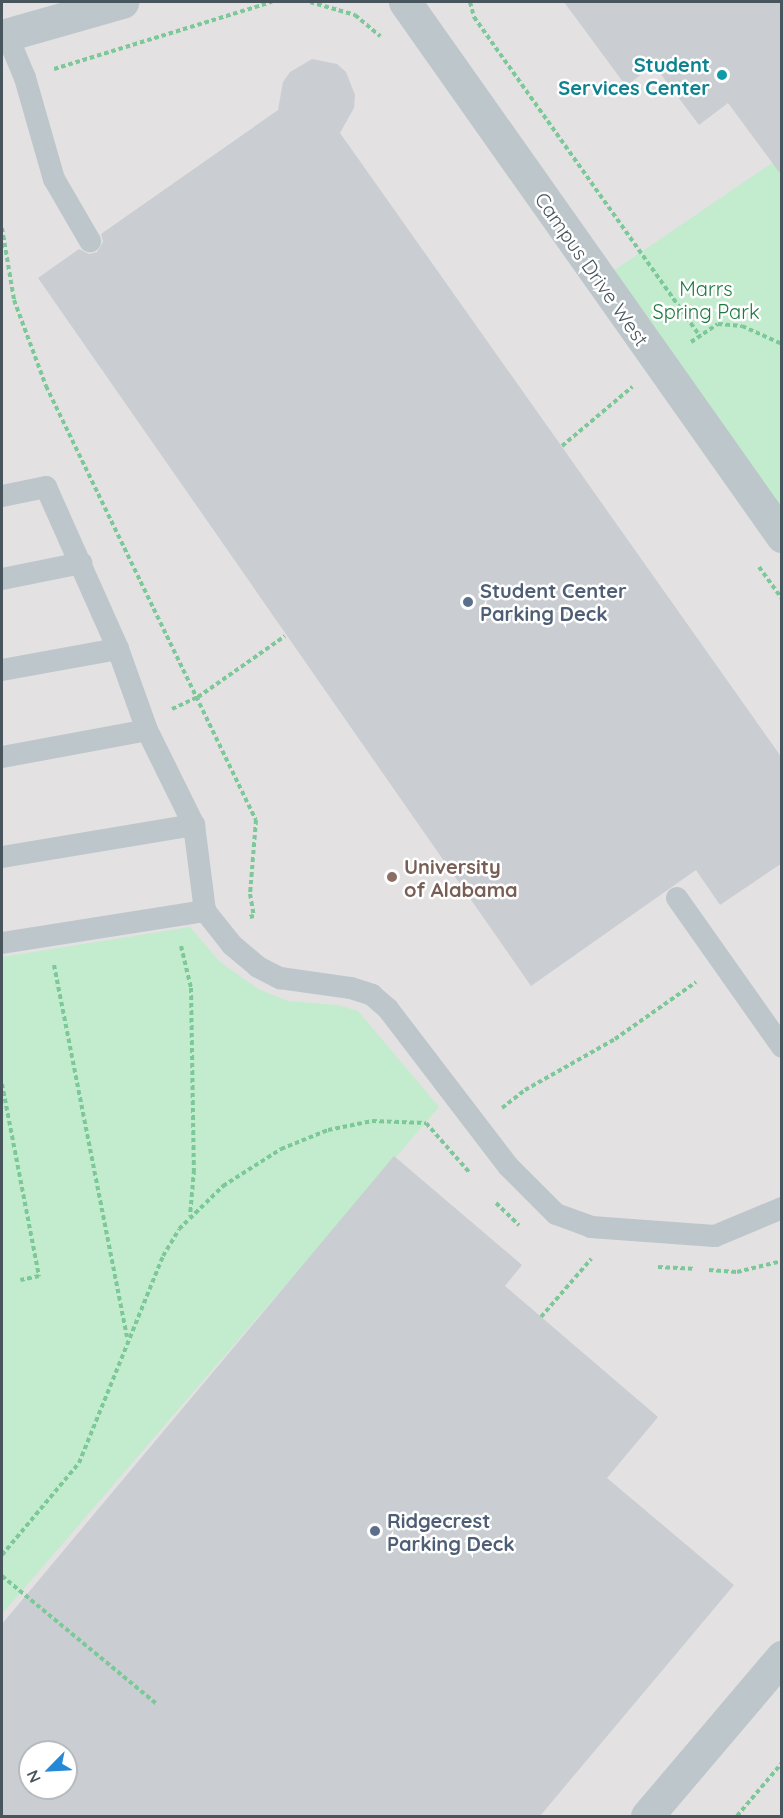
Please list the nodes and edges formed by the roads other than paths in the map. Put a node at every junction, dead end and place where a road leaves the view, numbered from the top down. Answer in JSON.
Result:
{"nodes":[{"id":1,"x":122,"y":2,"type":"edge"},
{"id":2,"x":405,"y":2,"type":"edge"},
{"id":3,"x":3,"y":28,"type":"edge"},
{"id":4,"x":90,"y":241,"type":"dead end"},
{"id":5,"x":2,"y":496,"type":"edge"},
{"id":6,"x":782,"y":536,"type":"edge"},
{"id":7,"x":81,"y":563,"type":"junction"},
{"id":8,"x":2,"y":579,"type":"edge"},
{"id":9,"x":118,"y":649,"type":"junction"},
{"id":10,"x":2,"y":670,"type":"edge"},
{"id":11,"x":147,"y":730,"type":"junction"},
{"id":12,"x":2,"y":757,"type":"edge"},
{"id":13,"x":194,"y":825,"type":"junction"},
{"id":14,"x":2,"y":856,"type":"edge"},
{"id":15,"x":677,"y":898,"type":"dead end"},
{"id":16,"x":210,"y":918,"type":"junction"},
{"id":17,"x":2,"y":944,"type":"edge"},
{"id":18,"x":782,"y":1047,"type":"edge"},
{"id":19,"x":782,"y":1208,"type":"edge"},
{"id":20,"x":782,"y":1657,"type":"edge"},
{"id":21,"x":647,"y":1816,"type":"edge"}],
"edges":[{"from":1,"to":3,"type":"street"},
{"from":2,"to":6,"type":"street","name":"Campus Drive West"},
{"from":3,"to":4,"type":"lane"},
{"from":5,"to":7,"type":"lane"},
{"from":7,"to":8,"type":"lane"},
{"from":7,"to":9,"type":"lane"},
{"from":9,"to":10,"type":"lane"},
{"from":9,"to":11,"type":"lane"},
{"from":11,"to":12,"type":"lane"},
{"from":11,"to":13,"type":"lane"},
{"from":13,"to":14,"type":"lane"},
{"from":13,"to":16,"type":"lane"},
{"from":15,"to":18,"type":"lane"},
{"from":16,"to":17,"type":"lane"},
{"from":16,"to":19,"type":"lane"},
{"from":20,"to":21,"type":"street"}]}
